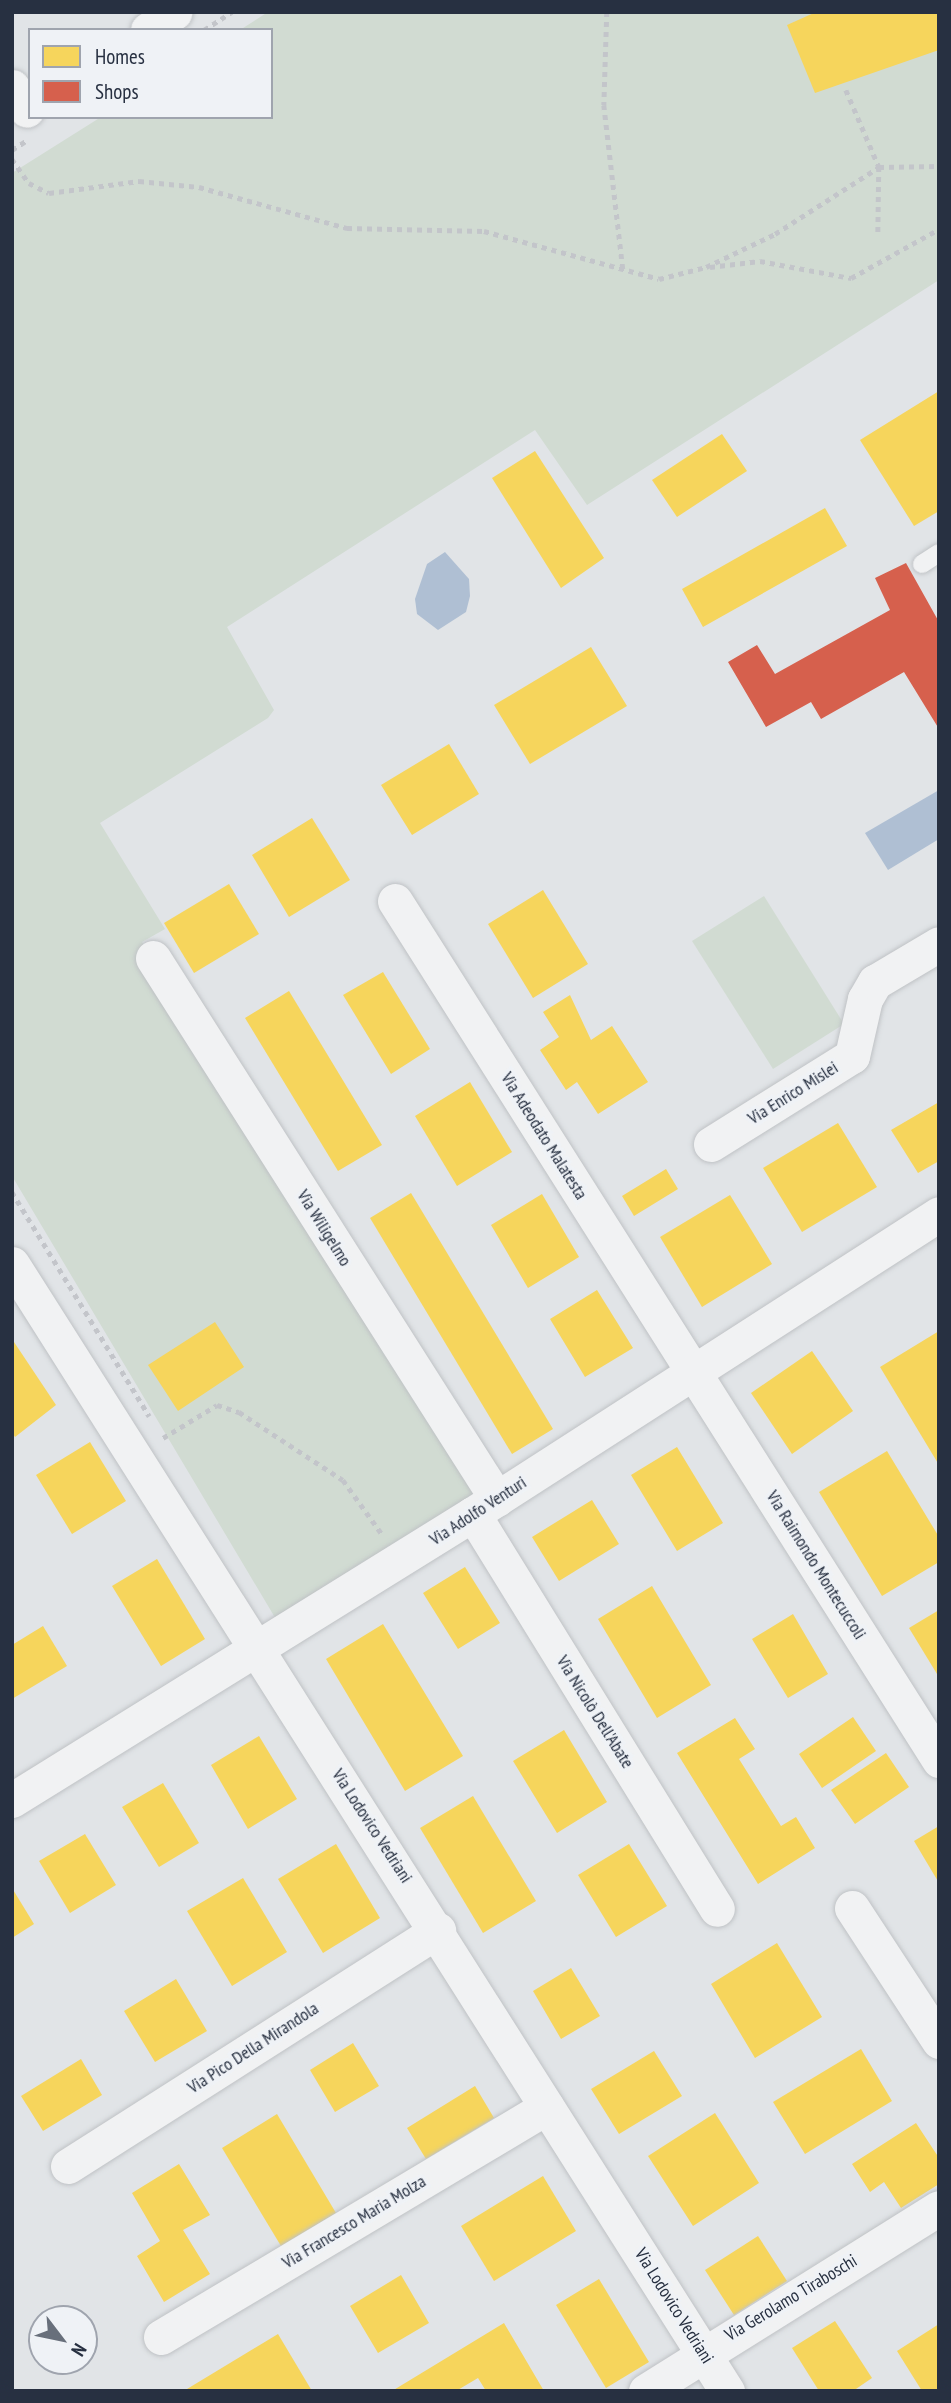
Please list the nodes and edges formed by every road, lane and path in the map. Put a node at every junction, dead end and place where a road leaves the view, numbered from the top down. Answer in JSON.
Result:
{"nodes":[{"id":1,"x":175,"y":12,"type":"edge"},
{"id":2,"x":233,"y":12,"type":"edge"},
{"id":3,"x":607,"y":12,"type":"edge"},
{"id":4,"x":151,"y":28,"type":"edge"},
{"id":5,"x":208,"y":28,"type":"edge"},
{"id":6,"x":846,"y":90,"type":"dead end"},
{"id":7,"x":12,"y":159,"type":"edge"},
{"id":8,"x":939,"y":166,"type":"edge"},
{"id":9,"x":879,"y":167,"type":"junction"},
{"id":10,"x":939,"y":229,"type":"edge"},
{"id":11,"x":878,"y":235,"type":"dead end"},
{"id":12,"x":706,"y":267,"type":"junction"},
{"id":13,"x":623,"y":269,"type":"junction"},
{"id":14,"x":939,"y":554,"type":"edge"},
{"id":15,"x":922,"y":564,"type":"dead end"},
{"id":16,"x":395,"y":901,"type":"dead end"},
{"id":17,"x":939,"y":944,"type":"edge"},
{"id":18,"x":153,"y":958,"type":"dead end"},
{"id":19,"x":711,"y":1144,"type":"dead end"},
{"id":20,"x":939,"y":1214,"type":"edge"},
{"id":21,"x":12,"y":1264,"type":"edge"},
{"id":22,"x":693,"y":1371,"type":"junction"},
{"id":23,"x":163,"y":1438,"type":"dead end"},
{"id":24,"x":485,"y":1506,"type":"junction"},
{"id":25,"x":396,"y":1562,"type":"junction"},
{"id":26,"x":259,"y":1650,"type":"junction"},
{"id":27,"x":939,"y":1760,"type":"edge"},
{"id":28,"x":17,"y":1788,"type":"edge"},
{"id":29,"x":852,"y":1908,"type":"dead end"},
{"id":30,"x":716,"y":1909,"type":"dead end"},
{"id":31,"x":438,"y":1930,"type":"junction"},
{"id":32,"x":939,"y":2041,"type":"edge"},
{"id":33,"x":547,"y":2107,"type":"junction"},
{"id":34,"x":68,"y":2166,"type":"dead end"},
{"id":35,"x":939,"y":2208,"type":"edge"},
{"id":36,"x":161,"y":2337,"type":"dead end"},
{"id":37,"x":703,"y":2353,"type":"junction"},
{"id":38,"x":646,"y":2391,"type":"edge"},
{"id":39,"x":727,"y":2391,"type":"edge"}],
"edges":[{"from":1,"to":4,"type":"street"},
{"from":2,"to":5,"type":"path"},
{"from":3,"to":13,"type":"path"},
{"from":6,"to":9,"type":"path"},
{"from":7,"to":13,"type":"path"},
{"from":8,"to":9,"type":"path"},
{"from":9,"to":11,"type":"path"},
{"from":9,"to":12,"type":"path"},
{"from":10,"to":12,"type":"path"},
{"from":12,"to":13,"type":"path"},
{"from":14,"to":15,"type":"lane"},
{"from":16,"to":22,"type":"street","name":"Via Adeodato Malatesta"},
{"from":17,"to":19,"type":"street","name":"Via Enrico Mislei"},
{"from":18,"to":24,"type":"street","name":"Via Wiligelmo"},
{"from":20,"to":22,"type":"street","name":"Via Adolfo Venturi"},
{"from":21,"to":26,"type":"street","name":"Via Lodovico Vedriani"},
{"from":22,"to":24,"type":"street","name":"Via Adolfo Venturi"},
{"from":22,"to":27,"type":"street","name":"Via Raimondo Montecuccoli"},
{"from":23,"to":25,"type":"path"},
{"from":24,"to":25,"type":"street","name":"Via Adolfo Venturi"},
{"from":24,"to":30,"type":"street","name":"Via Nicolò Dell'Abate"},
{"from":25,"to":26,"type":"street","name":"Via Adolfo Venturi"},
{"from":26,"to":28,"type":"street","name":"Via Adolfo Venturi"},
{"from":26,"to":31,"type":"street","name":"Via Lodovico Vedriani"},
{"from":29,"to":32,"type":"street"},
{"from":31,"to":33,"type":"street","name":"Via Lodovico Vedriani"},
{"from":31,"to":34,"type":"street","name":"Via Pico Della Mirandola"},
{"from":33,"to":36,"type":"street","name":"Via Francesco Maria Molza"},
{"from":33,"to":37,"type":"street","name":"Via Lodovico Vedriani"},
{"from":35,"to":37,"type":"street","name":"Via Gerolamo Tiraboschi"},
{"from":37,"to":38,"type":"street","name":"Via Gerolamo Tiraboschi"},
{"from":37,"to":39,"type":"street","name":"Via Lodovico Vedriani"}]}
